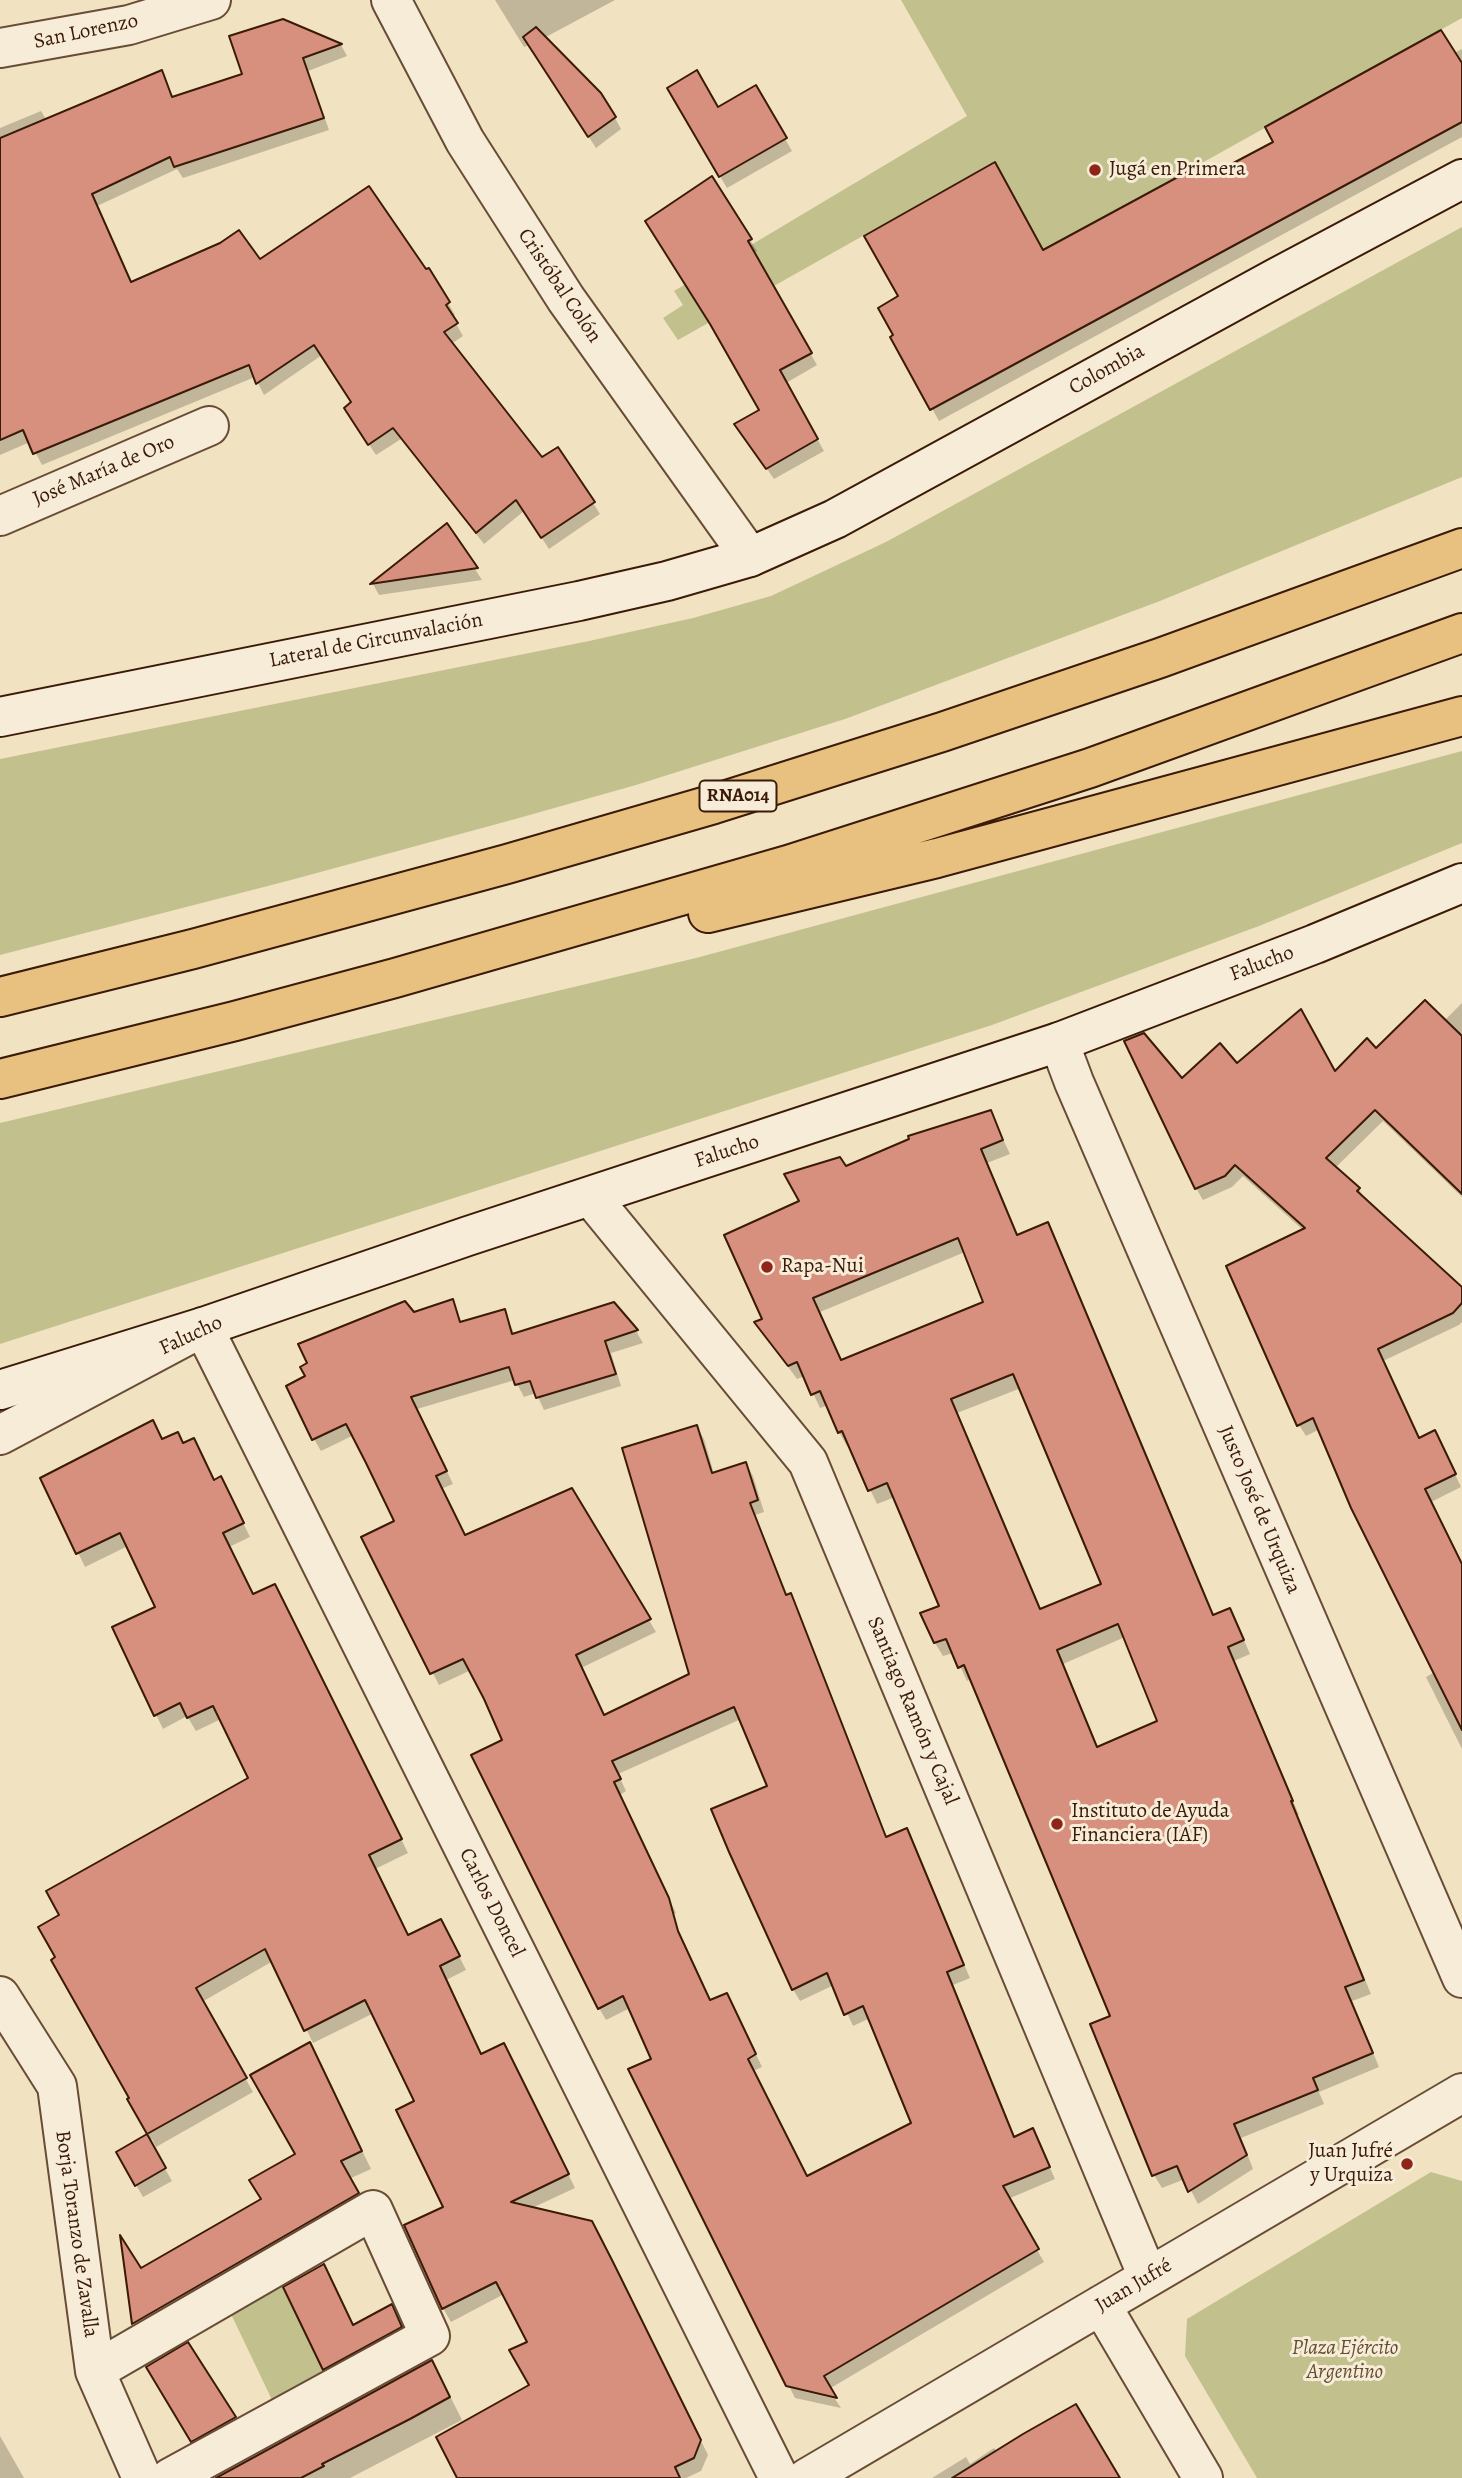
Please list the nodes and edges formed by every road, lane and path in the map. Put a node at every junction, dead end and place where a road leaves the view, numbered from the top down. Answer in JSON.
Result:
{"nodes":[{"id":1,"x":211,"y":0,"type":"edge"},
{"id":2,"x":391,"y":0,"type":"edge"},
{"id":3,"x":0,"y":48,"type":"edge"},
{"id":4,"x":1462,"y":179,"type":"edge"},
{"id":5,"x":209,"y":426,"type":"dead end"},
{"id":6,"x":0,"y":516,"type":"edge"},
{"id":7,"x":1462,"y":523,"type":"edge"},
{"id":8,"x":1462,"y":548,"type":"edge"},
{"id":9,"x":750,"y":557,"type":"junction"},
{"id":10,"x":1297,"y":607,"type":"junction"},
{"id":11,"x":1462,"y":634,"type":"edge"},
{"id":12,"x":1462,"y":716,"type":"edge"},
{"id":13,"x":0,"y":717,"type":"edge"},
{"id":14,"x":1462,"y":883,"type":"edge"},
{"id":15,"x":0,"y":997,"type":"edge"},
{"id":16,"x":235,"y":1021,"type":"junction"},
{"id":17,"x":1059,"y":1042,"type":"junction"},
{"id":18,"x":0,"y":1079,"type":"edge"},
{"id":19,"x":591,"y":1197,"type":"junction"},
{"id":20,"x":203,"y":1327,"type":"junction"},
{"id":21,"x":0,"y":1390,"type":"edge"},
{"id":22,"x":0,"y":1435,"type":"edge"},
{"id":23,"x":1462,"y":1978,"type":"edge"},
{"id":24,"x":0,"y":1996,"type":"edge"},
{"id":25,"x":1462,"y":2093,"type":"edge"},
{"id":26,"x":1148,"y":2277,"type":"junction"},
{"id":27,"x":1101,"y":2305,"type":"junction"},
{"id":28,"x":95,"y":2371,"type":"junction"},
{"id":29,"x":142,"y":2478,"type":"edge"},
{"id":30,"x":170,"y":2478,"type":"edge"},
{"id":31,"x":779,"y":2478,"type":"edge"},
{"id":32,"x":807,"y":2478,"type":"edge"},
{"id":33,"x":1203,"y":2478,"type":"edge"}],
"edges":[{"from":1,"to":3,"type":"street","name":"San Lorenzo"},
{"from":2,"to":9,"type":"street","name":"Cristóbal Colón"},
{"from":4,"to":9,"type":"street","name":"Colombia"},
{"from":5,"to":6,"type":"street","name":"José María de Oro"},
{"from":7,"to":10,"type":"highway"},
{"from":8,"to":10,"type":"highway","number":"RNA014"},
{"from":9,"to":13,"type":"street","name":"Lateral de Circunvalación"},
{"from":10,"to":15,"type":"highway","number":"RNA014"},
{"from":11,"to":16,"type":"highway"},
{"from":12,"to":16,"type":"highway"},
{"from":14,"to":17,"type":"street","name":"Falucho"},
{"from":16,"to":18,"type":"highway"},
{"from":17,"to":19,"type":"street","name":"Falucho"},
{"from":17,"to":23,"type":"street","name":"Justo José de Urquiza"},
{"from":19,"to":20,"type":"street","name":"Falucho"},
{"from":19,"to":26,"type":"street","name":"Santiago Ramón y Cajal"},
{"from":20,"to":21,"type":"street"},
{"from":20,"to":22,"type":"street","name":"Falucho"},
{"from":20,"to":31,"type":"street","name":"Carlos Doncel"},
{"from":24,"to":28,"type":"street","name":"Borja Toranzo de Zavalla"},
{"from":25,"to":26,"type":"street","name":"Juan Jufré"},
{"from":26,"to":27,"type":"street","name":"Juan Jufré"},
{"from":27,"to":32,"type":"street","name":"Juan Jufré"},
{"from":27,"to":33,"type":"street"},
{"from":28,"to":29,"type":"street","name":"Borja Toranzo de Zavalla"},
{"from":28,"to":30,"type":"street"}]}
